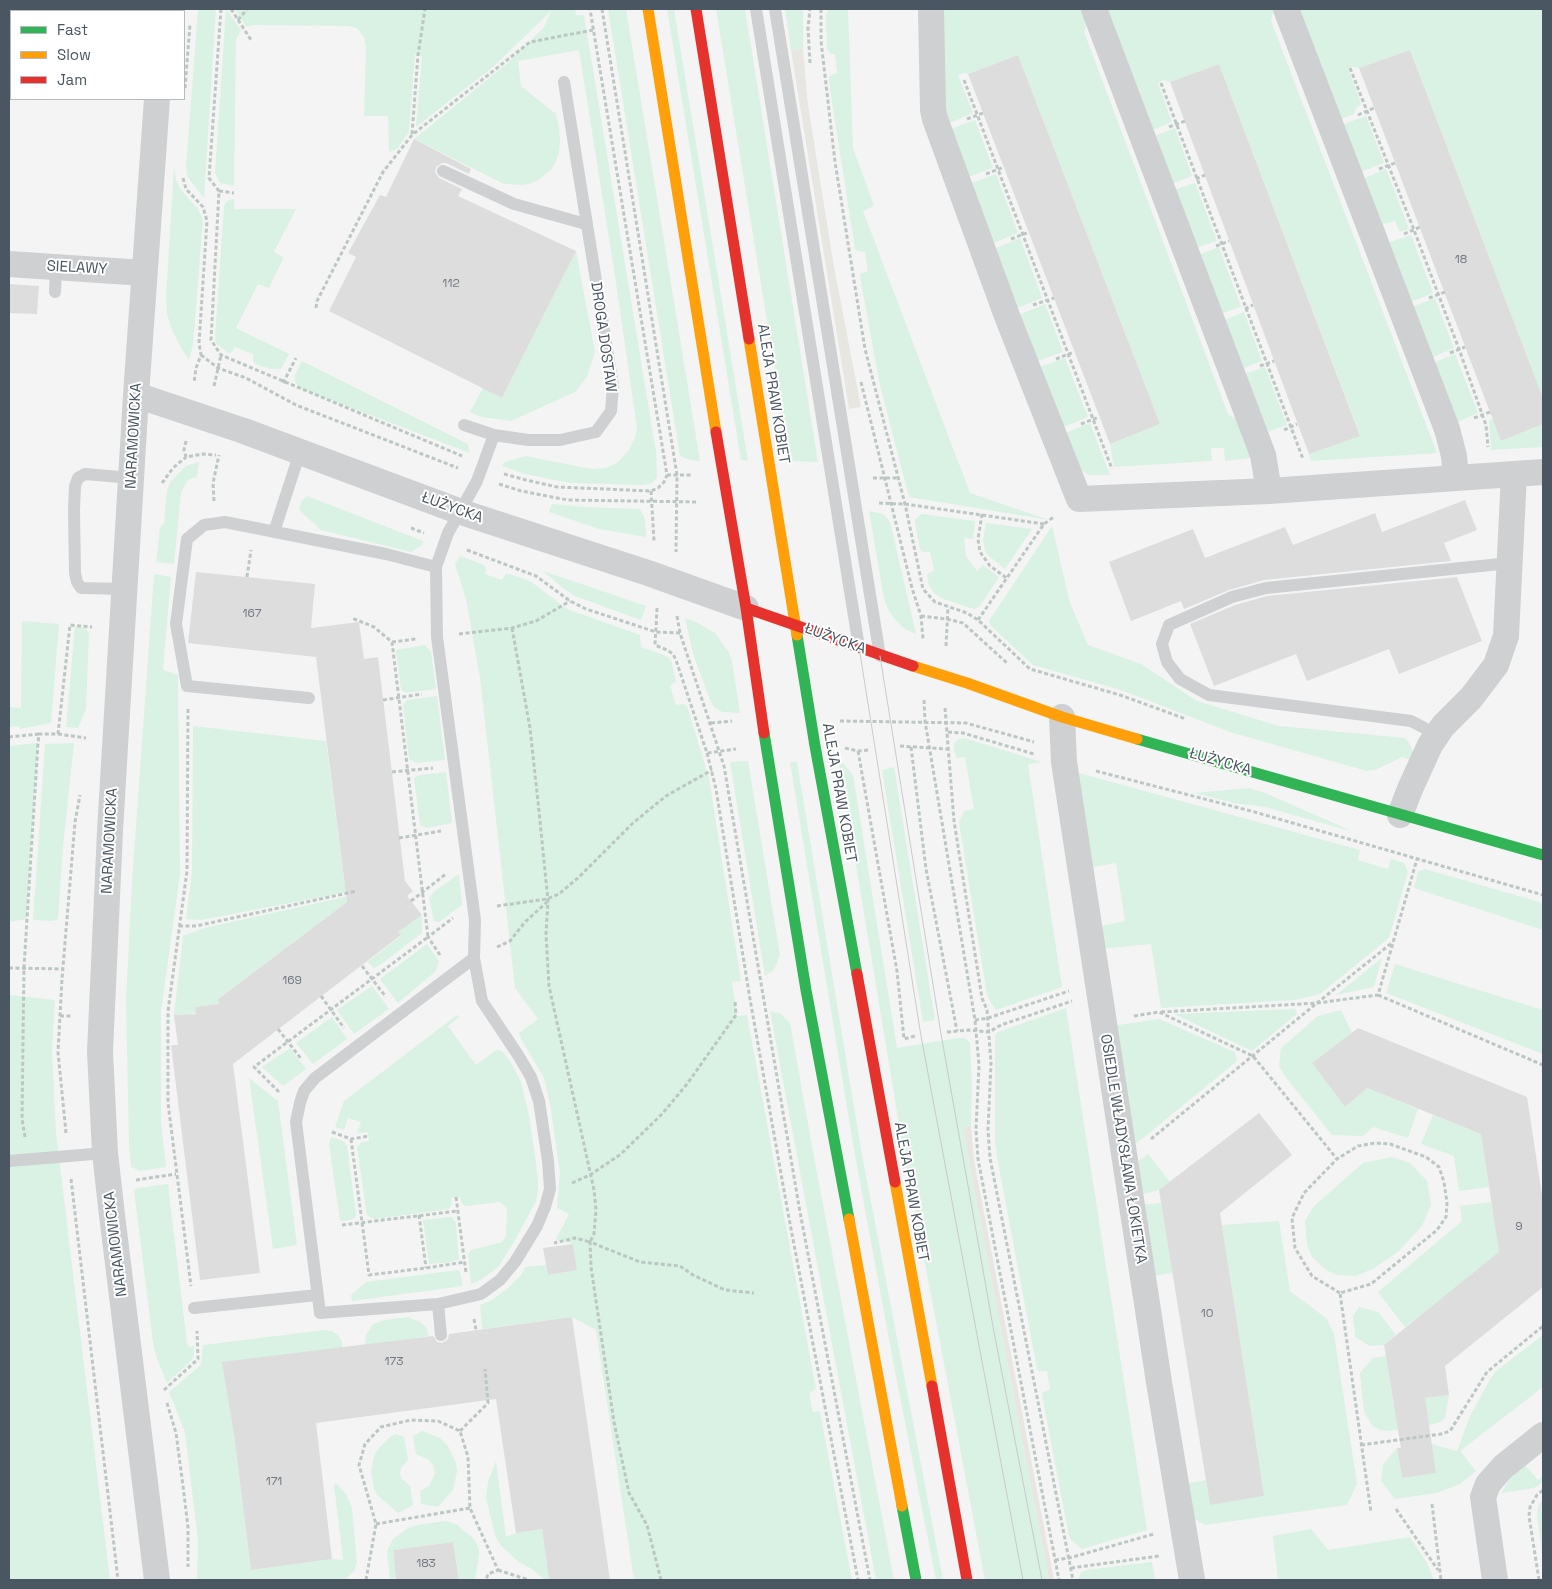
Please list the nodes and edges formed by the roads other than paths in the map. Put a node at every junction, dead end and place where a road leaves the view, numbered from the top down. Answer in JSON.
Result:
{"nodes":[{"id":1,"x":648,"y":9,"type":"edge"},
{"id":2,"x":696,"y":9,"type":"edge"},
{"id":3,"x":756,"y":9,"type":"edge"},
{"id":4,"x":775,"y":9,"type":"edge"},
{"id":5,"x":931,"y":9,"type":"edge"},
{"id":6,"x":1094,"y":9,"type":"edge"},
{"id":7,"x":1286,"y":9,"type":"edge"},
{"id":8,"x":564,"y":82,"type":"dead end"},
{"id":9,"x":157,"y":100,"type":"edge"},
{"id":10,"x":443,"y":171,"type":"dead end"},
{"id":11,"x":586,"y":224,"type":"junction"},
{"id":12,"x":9,"y":264,"type":"edge"},
{"id":13,"x":56,"y":267,"type":"junction"},
{"id":14,"x":144,"y":273,"type":"junction"},
{"id":15,"x":56,"y":292,"type":"dead end"},
{"id":16,"x":136,"y":395,"type":"junction"},
{"id":17,"x":464,"y":425,"type":"dead end"},
{"id":18,"x":494,"y":435,"type":"junction"},
{"id":19,"x":300,"y":452,"type":"junction"},
{"id":20,"x":1455,"y":467,"type":"junction"},
{"id":21,"x":1543,"y":472,"type":"edge"},
{"id":22,"x":1514,"y":474,"type":"junction"},
{"id":23,"x":132,"y":478,"type":"junction"},
{"id":24,"x":1269,"y":490,"type":"junction"},
{"id":25,"x":461,"y":512,"type":"junction"},
{"id":26,"x":274,"y":532,"type":"junction"},
{"id":27,"x":1510,"y":563,"type":"junction"},
{"id":28,"x":436,"y":566,"type":"junction"},
{"id":29,"x":125,"y":589,"type":"junction"},
{"id":30,"x":746,"y":608,"type":"junction"},
{"id":31,"x":796,"y":625,"type":"junction"},
{"id":32,"x":859,"y":648,"type":"junction"},
{"id":33,"x":880,"y":656,"type":"junction"},
{"id":34,"x":309,"y":698,"type":"dead end"},
{"id":35,"x":1062,"y":717,"type":"junction"},
{"id":36,"x":1438,"y":735,"type":"junction"},
{"id":37,"x":1400,"y":815,"type":"junction"},
{"id":38,"x":1543,"y":855,"type":"edge"},
{"id":39,"x":474,"y":958,"type":"junction"},
{"id":40,"x":105,"y":1153,"type":"junction"},
{"id":41,"x":9,"y":1161,"type":"edge"},
{"id":42,"x":317,"y":1295,"type":"junction"},
{"id":43,"x":438,"y":1304,"type":"junction"},
{"id":44,"x":194,"y":1308,"type":"road end"},
{"id":45,"x":441,"y":1335,"type":"dead end"},
{"id":46,"x":1543,"y":1435,"type":"edge"},
{"id":47,"x":157,"y":1580,"type":"edge"},
{"id":48,"x":916,"y":1580,"type":"edge"},
{"id":49,"x":967,"y":1580,"type":"edge"},
{"id":50,"x":1192,"y":1580,"type":"edge"},
{"id":51,"x":1495,"y":1580,"type":"edge"}],
"edges":[{"from":1,"to":30,"type":"street"},
{"from":2,"to":31,"type":"street","name":"ALEJA PRAW KOBIET"},
{"from":3,"to":32,"type":"lane"},
{"from":4,"to":33,"type":"lane"},
{"from":5,"to":24,"type":"street"},
{"from":6,"to":24,"type":"street"},
{"from":7,"to":20,"type":"street"},
{"from":8,"to":11,"type":"lane","name":"DROGA DOSTAW"},
{"from":9,"to":14,"type":"street","name":"NARAMOWICKA"},
{"from":10,"to":11,"type":"lane"},
{"from":11,"to":18,"type":"lane","name":"DROGA DOSTAW"},
{"from":12,"to":13,"type":"street","name":"SIELAWY"},
{"from":13,"to":14,"type":"street","name":"SIELAWY"},
{"from":13,"to":15,"type":"lane"},
{"from":14,"to":16,"type":"street","name":"NARAMOWICKA"},
{"from":16,"to":19,"type":"street","name":"ŁUŻYCKA"},
{"from":16,"to":23,"type":"street","name":"NARAMOWICKA"},
{"from":17,"to":18,"type":"lane","name":"DROGA DOSTAW"},
{"from":18,"to":25,"type":"lane"},
{"from":19,"to":25,"type":"street","name":"ŁUŻYCKA"},
{"from":19,"to":26,"type":"lane"},
{"from":20,"to":22,"type":"street"},
{"from":20,"to":24,"type":"street"},
{"from":21,"to":22,"type":"street"},
{"from":22,"to":27,"type":"street"},
{"from":23,"to":29,"type":"street","name":"NARAMOWICKA"},
{"from":23,"to":29,"type":"lane"},
{"from":25,"to":28,"type":"lane"},
{"from":25,"to":30,"type":"street","name":"ŁUŻYCKA"},
{"from":26,"to":28,"type":"lane"},
{"from":26,"to":34,"type":"lane"},
{"from":27,"to":36,"type":"street"},
{"from":27,"to":36,"type":"lane"},
{"from":28,"to":39,"type":"lane"},
{"from":29,"to":40,"type":"street","name":"NARAMOWICKA"},
{"from":30,"to":31,"type":"street","name":"ŁUŻYCKA"},
{"from":30,"to":48,"type":"street"},
{"from":31,"to":32,"type":"street","name":"ŁUŻYCKA"},
{"from":31,"to":49,"type":"street","name":"ALEJA PRAW KOBIET"},
{"from":32,"to":33,"type":"street","name":"ŁUŻYCKA"},
{"from":33,"to":35,"type":"street","name":"ŁUŻYCKA"},
{"from":35,"to":37,"type":"street","name":"ŁUŻYCKA"},
{"from":35,"to":50,"type":"street","name":"OSIEDLE WŁADYSŁAWA ŁOKIETKA"},
{"from":36,"to":37,"type":"street"},
{"from":37,"to":38,"type":"street","name":"ŁUŻYCKA"},
{"from":39,"to":42,"type":"lane"},
{"from":39,"to":43,"type":"lane"},
{"from":40,"to":41,"type":"lane"},
{"from":40,"to":47,"type":"street","name":"NARAMOWICKA"},
{"from":42,"to":43,"type":"lane"},
{"from":42,"to":44,"type":"lane"},
{"from":43,"to":45,"type":"lane"},
{"from":46,"to":51,"type":"street"}]}
